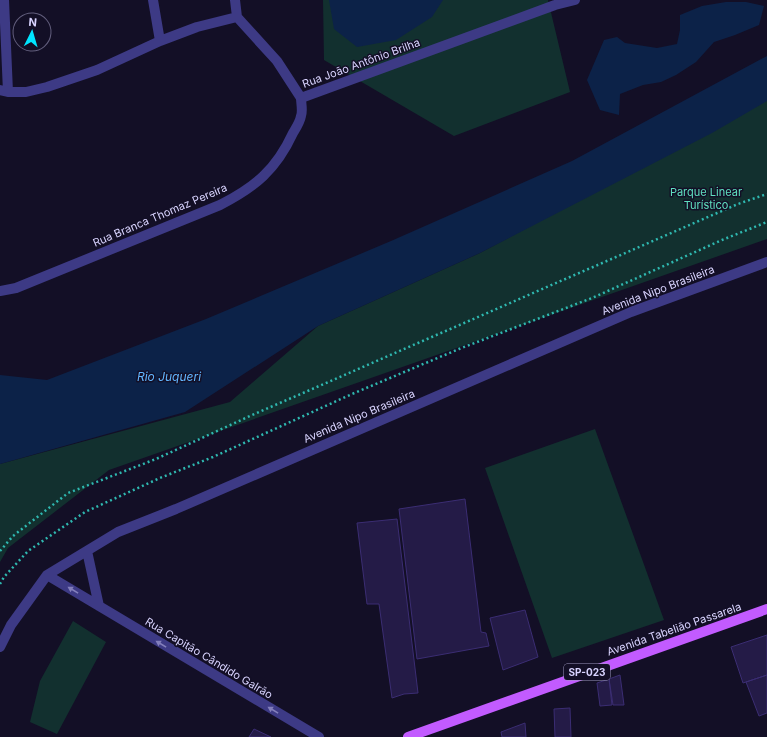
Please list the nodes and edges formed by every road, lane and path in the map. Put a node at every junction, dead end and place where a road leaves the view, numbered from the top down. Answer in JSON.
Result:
{"nodes":[{"id":1,"x":4,"y":0,"type":"edge"},
{"id":2,"x":153,"y":0,"type":"edge"},
{"id":3,"x":235,"y":0,"type":"edge"},
{"id":4,"x":574,"y":0,"type":"edge"},
{"id":5,"x":554,"y":3,"type":"edge"},
{"id":6,"x":237,"y":17,"type":"junction"},
{"id":7,"x":160,"y":41,"type":"junction"},
{"id":8,"x":4,"y":91,"type":"edge"},
{"id":9,"x":301,"y":98,"type":"junction"},
{"id":10,"x":767,"y":194,"type":"edge"},
{"id":11,"x":767,"y":222,"type":"edge"},
{"id":12,"x":767,"y":262,"type":"edge"},
{"id":13,"x":0,"y":291,"type":"edge"},
{"id":14,"x":0,"y":551,"type":"edge"},
{"id":15,"x":87,"y":551,"type":"junction"},
{"id":16,"x":46,"y":575,"type":"junction"},
{"id":17,"x":0,"y":584,"type":"edge"},
{"id":18,"x":99,"y":606,"type":"junction"},
{"id":19,"x":767,"y":609,"type":"edge"},
{"id":20,"x":0,"y":647,"type":"edge"},
{"id":21,"x":307,"y":733,"type":"edge"},
{"id":22,"x":319,"y":737,"type":"edge"},
{"id":23,"x":408,"y":737,"type":"edge"}],
"edges":[{"from":1,"to":8,"type":"street"},
{"from":2,"to":7,"type":"street"},
{"from":3,"to":6,"type":"street"},
{"from":4,"to":5,"type":"street","name":"Rua João Antônio Brilha"},
{"from":5,"to":9,"type":"street","name":"Rua João Antônio Brilha"},
{"from":6,"to":7,"type":"street"},
{"from":6,"to":9,"type":"street","name":"Rua João Antônio Brilha"},
{"from":7,"to":8,"type":"street"},
{"from":9,"to":13,"type":"street","name":"Rua Branca Thomaz Pereira"},
{"from":10,"to":14,"type":"path"},
{"from":11,"to":17,"type":"path"},
{"from":12,"to":15,"type":"street","name":"Avenida Nipo Brasileira"},
{"from":15,"to":16,"type":"street","name":"Avenida Nipo Brasileira"},
{"from":15,"to":18,"type":"street"},
{"from":18,"to":16,"type":"street","name":"Rua Capitão Cândido Galrão","one_way":true},
{"from":16,"to":20,"type":"street","name":"Avenida Nipo Brasileira"},
{"from":21,"to":18,"type":"street","name":"Rua Capitão Cândido Galrão","one_way":true},
{"from":19,"to":23,"type":"main road","name":"Avenida Tabelião Passarela","number":"SP-023"},
{"from":21,"to":22,"type":"street","name":"Rua Capitão Cândido Galrão"}]}
